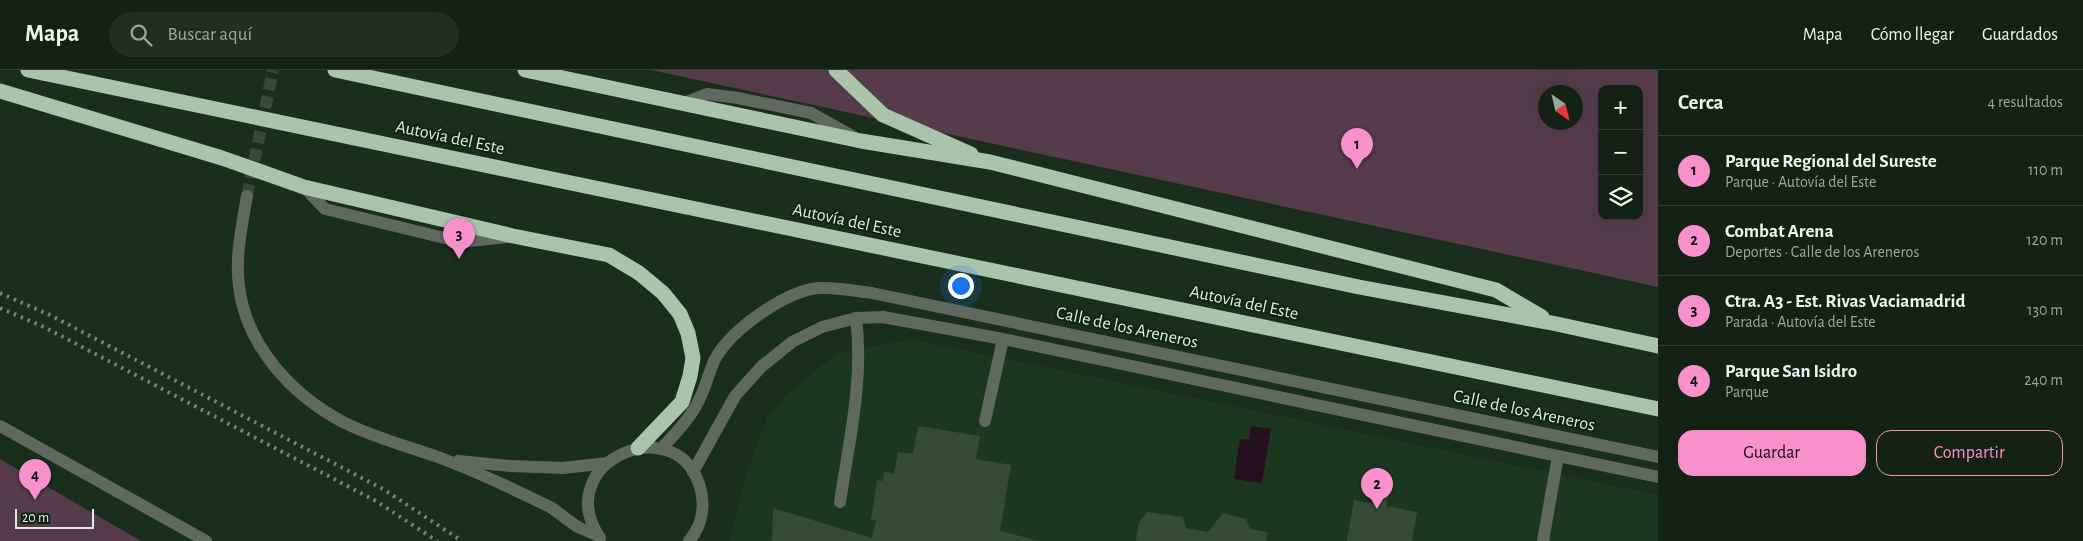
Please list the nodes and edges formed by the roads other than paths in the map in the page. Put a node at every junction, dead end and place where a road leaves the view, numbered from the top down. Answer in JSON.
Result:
{"nodes":[{"id":1,"x":28,"y":70,"type":"edge"},
{"id":2,"x":335,"y":70,"type":"edge"},
{"id":3,"x":525,"y":70,"type":"edge"},
{"id":4,"x":836,"y":70,"type":"edge"},
{"id":5,"x":0,"y":91,"type":"edge"},
{"id":6,"x":990,"y":162,"type":"junction"},
{"id":7,"x":247,"y":196,"type":"tunnel mouth"},
{"id":8,"x":856,"y":318,"type":"junction"},
{"id":9,"x":1552,"y":323,"type":"junction"},
{"id":10,"x":1003,"y":339,"type":"junction"},
{"id":11,"x":1658,"y":346,"type":"edge"},
{"id":12,"x":1658,"y":409,"type":"edge"},
{"id":13,"x":985,"y":420,"type":"dead end"},
{"id":14,"x":0,"y":426,"type":"edge"},
{"id":15,"x":638,"y":448,"type":"junction"},
{"id":16,"x":661,"y":449,"type":"junction"},
{"id":17,"x":1558,"y":456,"type":"junction"},
{"id":18,"x":1658,"y":457,"type":"edge"},
{"id":19,"x":445,"y":460,"type":"junction"},
{"id":20,"x":607,"y":463,"type":"junction"},
{"id":21,"x":693,"y":472,"type":"junction"},
{"id":22,"x":1658,"y":477,"type":"edge"},
{"id":23,"x":840,"y":502,"type":"dead end"},
{"id":24,"x":600,"y":539,"type":"edge"},
{"id":25,"x":206,"y":541,"type":"edge"},
{"id":26,"x":689,"y":541,"type":"edge"},
{"id":27,"x":1543,"y":541,"type":"edge"}],
"edges":[{"from":1,"to":12,"type":"highway","name":"Autovía del Este"},
{"from":2,"to":9,"type":"highway"},
{"from":3,"to":6,"type":"highway"},
{"from":4,"to":6,"type":"highway"},
{"from":5,"to":15,"type":"highway"},
{"from":6,"to":9,"type":"highway"},
{"from":7,"to":19,"type":"street"},
{"from":8,"to":10,"type":"street","name":"Calle de los Areneros"},
{"from":8,"to":21,"type":"street","name":"Calle de los Areneros"},
{"from":8,"to":23,"type":"street"},
{"from":9,"to":11,"type":"highway"},
{"from":10,"to":13,"type":"street"},
{"from":10,"to":17,"type":"street","name":"Calle de los Areneros"},
{"from":14,"to":25,"type":"street"},
{"from":15,"to":16,"type":"street"},
{"from":15,"to":20,"type":"street"},
{"from":16,"to":18,"type":"street","name":"Calle de los Areneros"},
{"from":16,"to":21,"type":"street"},
{"from":17,"to":22,"type":"street","name":"Calle de los Areneros"},
{"from":17,"to":27,"type":"street"},
{"from":19,"to":20,"type":"street"},
{"from":19,"to":24,"type":"street"},
{"from":20,"to":24,"type":"street"},
{"from":21,"to":26,"type":"street"}]}
